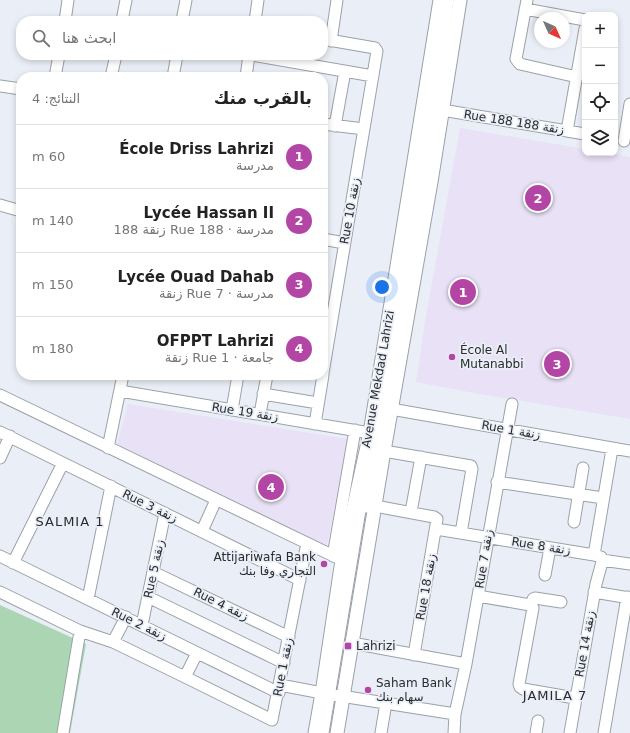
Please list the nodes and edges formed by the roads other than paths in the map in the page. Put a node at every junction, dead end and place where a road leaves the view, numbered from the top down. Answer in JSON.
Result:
{"nodes":[{"id":1,"x":68,"y":0,"type":"edge"},
{"id":2,"x":126,"y":0,"type":"edge"},
{"id":3,"x":186,"y":0,"type":"edge"},
{"id":4,"x":258,"y":0,"type":"edge"},
{"id":5,"x":337,"y":0,"type":"edge"},
{"id":6,"x":440,"y":0,"type":"edge"},
{"id":7,"x":444,"y":0,"type":"edge"},
{"id":8,"x":448,"y":0,"type":"edge"},
{"id":9,"x":460,"y":0,"type":"edge"},
{"id":10,"x":526,"y":5,"type":"edge"},
{"id":11,"x":66,"y":16,"type":"edge"},
{"id":12,"x":123,"y":16,"type":"edge"},
{"id":13,"x":183,"y":16,"type":"edge"},
{"id":14,"x":256,"y":16,"type":"edge"},
{"id":15,"x":582,"y":19,"type":"edge"},
{"id":16,"x":328,"y":36,"type":"edge"},
{"id":17,"x":328,"y":40,"type":"edge"},
{"id":18,"x":582,"y":47,"type":"edge"},
{"id":19,"x":58,"y":60,"type":"edge"},
{"id":20,"x":115,"y":60,"type":"edge"},
{"id":21,"x":176,"y":60,"type":"edge"},
{"id":22,"x":250,"y":60,"type":"edge"},
{"id":23,"x":280,"y":60,"type":"edge"},
{"id":24,"x":345,"y":71,"type":"junction"},
{"id":25,"x":56,"y":72,"type":"edge"},
{"id":26,"x":112,"y":72,"type":"edge"},
{"id":27,"x":174,"y":72,"type":"edge"},
{"id":28,"x":247,"y":72,"type":"edge"},
{"id":29,"x":373,"y":76,"type":"junction"},
{"id":30,"x":577,"y":77,"type":"junction"},
{"id":31,"x":0,"y":86,"type":"edge"},
{"id":32,"x":16,"y":88,"type":"edge"},
{"id":33,"x":630,"y":104,"type":"edge"},
{"id":34,"x":442,"y":110,"type":"junction"},
{"id":35,"x":328,"y":125,"type":"edge"},
{"id":36,"x":335,"y":126,"type":"junction"},
{"id":37,"x":364,"y":129,"type":"junction"},
{"id":38,"x":567,"y":131,"type":"junction"},
{"id":39,"x":582,"y":134,"type":"edge"},
{"id":40,"x":623,"y":141,"type":"edge"},
{"id":41,"x":0,"y":205,"type":"edge"},
{"id":42,"x":16,"y":210,"type":"edge"},
{"id":43,"x":328,"y":240,"type":"edge"},
{"id":44,"x":344,"y":243,"type":"junction"},
{"id":45,"x":328,"y":343,"type":"edge"},
{"id":46,"x":122,"y":380,"type":"edge"},
{"id":47,"x":237,"y":380,"type":"edge"},
{"id":48,"x":266,"y":380,"type":"edge"},
{"id":49,"x":322,"y":380,"type":"edge"},
{"id":50,"x":120,"y":391,"type":"junction"},
{"id":51,"x":263,"y":394,"type":"junction"},
{"id":52,"x":0,"y":396,"type":"edge"},
{"id":53,"x":318,"y":403,"type":"junction"},
{"id":54,"x":512,"y":404,"type":"dead end"},
{"id":55,"x":232,"y":410,"type":"junction"},
{"id":56,"x":391,"y":410,"type":"junction"},
{"id":57,"x":260,"y":414,"type":"junction"},
{"id":58,"x":315,"y":424,"type":"junction"},
{"id":59,"x":355,"y":430,"type":"junction"},
{"id":60,"x":506,"y":430,"type":"junction"},
{"id":61,"x":370,"y":433,"type":"junction"},
{"id":62,"x":5,"y":434,"type":"edge"},
{"id":63,"x":108,"y":448,"type":"junction"},
{"id":64,"x":612,"y":449,"type":"junction"},
{"id":65,"x":384,"y":451,"type":"junction"},
{"id":66,"x":630,"y":451,"type":"edge"},
{"id":67,"x":0,"y":458,"type":"edge"},
{"id":68,"x":421,"y":458,"type":"junction"},
{"id":69,"x":63,"y":463,"type":"junction"},
{"id":70,"x":583,"y":468,"type":"dead end"},
{"id":71,"x":497,"y":482,"type":"junction"},
{"id":72,"x":111,"y":486,"type":"junction"},
{"id":73,"x":579,"y":495,"type":"junction"},
{"id":74,"x":603,"y":498,"type":"junction"},
{"id":75,"x":216,"y":500,"type":"junction"},
{"id":76,"x":375,"y":506,"type":"junction"},
{"id":77,"x":411,"y":512,"type":"junction"},
{"id":78,"x":165,"y":513,"type":"junction"},
{"id":79,"x":574,"y":522,"type":"dead end"},
{"id":80,"x":436,"y":524,"type":"junction"},
{"id":81,"x":202,"y":531,"type":"junction"},
{"id":82,"x":461,"y":533,"type":"junction"},
{"id":83,"x":488,"y":538,"type":"junction"},
{"id":84,"x":308,"y":543,"type":"junction"},
{"id":85,"x":550,"y":548,"type":"junction"},
{"id":86,"x":0,"y":556,"type":"edge"},
{"id":87,"x":598,"y":557,"type":"junction"},
{"id":88,"x":338,"y":558,"type":"junction"},
{"id":89,"x":13,"y":563,"type":"junction"},
{"id":90,"x":630,"y":564,"type":"edge"},
{"id":91,"x":153,"y":572,"type":"junction"},
{"id":92,"x":545,"y":575,"type":"dead end"},
{"id":93,"x":300,"y":580,"type":"junction"},
{"id":94,"x":0,"y":592,"type":"edge"},
{"id":95,"x":594,"y":592,"type":"junction"},
{"id":96,"x":478,"y":596,"type":"junction"},
{"id":97,"x":148,"y":597,"type":"junction"},
{"id":98,"x":629,"y":597,"type":"edge"},
{"id":99,"x":88,"y":599,"type":"junction"},
{"id":100,"x":561,"y":602,"type":"dead end"},
{"id":101,"x":532,"y":607,"type":"junction"},
{"id":102,"x":126,"y":617,"type":"junction"},
{"id":103,"x":142,"y":625,"type":"junction"},
{"id":104,"x":80,"y":631,"type":"junction"},
{"id":105,"x":289,"y":637,"type":"junction"},
{"id":106,"x":113,"y":642,"type":"junction"},
{"id":107,"x":352,"y":644,"type":"junction"},
{"id":108,"x":197,"y":653,"type":"junction"},
{"id":109,"x":414,"y":655,"type":"junction"},
{"id":110,"x":284,"y":663,"type":"junction"},
{"id":111,"x":466,"y":664,"type":"junction"},
{"id":112,"x":185,"y":677,"type":"junction"},
{"id":113,"x":279,"y":689,"type":"junction"},
{"id":114,"x":333,"y":694,"type":"junction"},
{"id":115,"x":575,"y":698,"type":"junction"},
{"id":116,"x":386,"y":703,"type":"junction"},
{"id":117,"x":455,"y":714,"type":"junction"},
{"id":118,"x":538,"y":721,"type":"dead end"},
{"id":119,"x":64,"y":733,"type":"edge"},
{"id":120,"x":314,"y":733,"type":"edge"},
{"id":121,"x":323,"y":733,"type":"edge"},
{"id":122,"x":328,"y":733,"type":"edge"},
{"id":123,"x":337,"y":733,"type":"edge"},
{"id":124,"x":381,"y":733,"type":"edge"},
{"id":125,"x":454,"y":733,"type":"edge"},
{"id":126,"x":536,"y":733,"type":"edge"},
{"id":127,"x":570,"y":733,"type":"edge"},
{"id":128,"x":604,"y":733,"type":"edge"}],
"edges":[{"from":1,"to":11,"type":"street"},
{"from":2,"to":12,"type":"street"},
{"from":3,"to":13,"type":"street"},
{"from":4,"to":14,"type":"street"},
{"from":5,"to":16,"type":"street"},
{"from":6,"to":61,"type":"main road","name":"Avenue Mekdad Lahrizi"},
{"from":7,"to":114,"type":"street"},
{"from":8,"to":114,"type":"street"},
{"from":9,"to":34,"type":"main road","name":"Avenue Mekdad Lahrizi"},
{"from":10,"to":15,"type":"street"},
{"from":10,"to":30,"type":"street"},
{"from":17,"to":29,"type":"street","name":"Rue 10 زنقة"},
{"from":18,"to":30,"type":"street"},
{"from":19,"to":25,"type":"street"},
{"from":20,"to":26,"type":"street"},
{"from":21,"to":27,"type":"street"},
{"from":22,"to":28,"type":"street"},
{"from":23,"to":24,"type":"street"},
{"from":24,"to":29,"type":"street"},
{"from":24,"to":36,"type":"street"},
{"from":29,"to":37,"type":"street","name":"Rue 10 زنقة"},
{"from":30,"to":38,"type":"street"},
{"from":31,"to":32,"type":"street"},
{"from":33,"to":40,"type":"street"},
{"from":34,"to":38,"type":"street","name":"Rue 188 زنقة 188"},
{"from":34,"to":56,"type":"main road","name":"Avenue Mekdad Lahrizi"},
{"from":35,"to":36,"type":"street"},
{"from":36,"to":37,"type":"street"},
{"from":37,"to":44,"type":"street","name":"Rue 10 زنقة"},
{"from":38,"to":39,"type":"street","name":"Rue 188 زنقة 188"},
{"from":41,"to":42,"type":"street"},
{"from":43,"to":44,"type":"street"},
{"from":44,"to":45,"type":"street","name":"Rue 10 زنقة"},
{"from":46,"to":50,"type":"street"},
{"from":47,"to":55,"type":"street"},
{"from":48,"to":51,"type":"street"},
{"from":49,"to":53,"type":"street","name":"Rue 10 زنقة"},
{"from":50,"to":55,"type":"street","name":"Rue 19 زنقة"},
{"from":50,"to":63,"type":"street"},
{"from":51,"to":53,"type":"street"},
{"from":51,"to":57,"type":"street"},
{"from":52,"to":63,"type":"street"},
{"from":53,"to":58,"type":"street","name":"Rue 10 زنقة"},
{"from":54,"to":60,"type":"street","name":"Rue 7 زنقة"},
{"from":55,"to":57,"type":"street","name":"Rue 19 زنقة"},
{"from":56,"to":60,"type":"street","name":"Rue 1 زنقة"},
{"from":56,"to":65,"type":"main road","name":"Avenue Mekdad Lahrizi"},
{"from":57,"to":58,"type":"street","name":"Rue 19 زنقة"},
{"from":58,"to":59,"type":"street","name":"Rue 19 زنقة"},
{"from":59,"to":61,"type":"street","name":"Rue 19 زنقة"},
{"from":59,"to":88,"type":"street"},
{"from":60,"to":64,"type":"street","name":"Rue 1 زنقة"},
{"from":60,"to":71,"type":"street","name":"Rue 7 زنقة"},
{"from":61,"to":88,"type":"main road","name":"Avenue Mekdad Lahrizi"},
{"from":62,"to":67,"type":"street"},
{"from":62,"to":69,"type":"street","name":"Rue 3 زنقة"},
{"from":63,"to":75,"type":"street"},
{"from":64,"to":66,"type":"street","name":"Rue 1 زنقة"},
{"from":64,"to":74,"type":"street"},
{"from":65,"to":68,"type":"street"},
{"from":65,"to":76,"type":"main road","name":"Avenue Mekdad Lahrizi"},
{"from":68,"to":77,"type":"street"},
{"from":68,"to":82,"type":"street"},
{"from":69,"to":72,"type":"street","name":"Rue 3 زنقة"},
{"from":69,"to":89,"type":"street"},
{"from":70,"to":73,"type":"street"},
{"from":71,"to":73,"type":"street"},
{"from":71,"to":83,"type":"street","name":"Rue 7 زنقة"},
{"from":72,"to":78,"type":"street","name":"Rue 3 زنقة"},
{"from":72,"to":99,"type":"street"},
{"from":73,"to":74,"type":"street"},
{"from":73,"to":79,"type":"street"},
{"from":74,"to":87,"type":"street"},
{"from":75,"to":81,"type":"street"},
{"from":75,"to":84,"type":"street"},
{"from":76,"to":77,"type":"street","name":"Rue 8 زنقة"},
{"from":76,"to":107,"type":"main road","name":"Avenue Mekdad Lahrizi"},
{"from":77,"to":80,"type":"street","name":"Rue 8 زنقة"},
{"from":78,"to":81,"type":"street","name":"Rue 3 زنقة"},
{"from":78,"to":91,"type":"street","name":"Rue 5 زنقة"},
{"from":80,"to":82,"type":"street","name":"Rue 8 زنقة"},
{"from":80,"to":109,"type":"street","name":"Rue 18 زنقة"},
{"from":81,"to":93,"type":"street","name":"Rue 3 زنقة"},
{"from":82,"to":83,"type":"street","name":"Rue 8 زنقة"},
{"from":83,"to":85,"type":"street","name":"Rue 8 زنقة"},
{"from":83,"to":96,"type":"street","name":"Rue 7 زنقة"},
{"from":84,"to":88,"type":"street"},
{"from":84,"to":93,"type":"street","name":"Rue 1 زنقة"},
{"from":85,"to":87,"type":"street","name":"Rue 8 زنقة"},
{"from":85,"to":92,"type":"street"},
{"from":86,"to":89,"type":"street","name":"Rue 2 زنقة"},
{"from":87,"to":90,"type":"street","name":"Rue 8 زنقة"},
{"from":87,"to":95,"type":"street","name":"Rue 14 زنقة"},
{"from":88,"to":114,"type":"main road","name":"Avenue Mekdad Lahrizi"},
{"from":89,"to":99,"type":"street","name":"Rue 2 زنقة"},
{"from":91,"to":97,"type":"street","name":"Rue 5 زنقة"},
{"from":91,"to":105,"type":"street","name":"Rue 4 زنقة"},
{"from":93,"to":105,"type":"street","name":"Rue 1 زنقة"},
{"from":94,"to":104,"type":"street"},
{"from":95,"to":98,"type":"street"},
{"from":95,"to":115,"type":"street","name":"Rue 14 زنقة"},
{"from":96,"to":101,"type":"street"},
{"from":96,"to":111,"type":"street","name":"Rue 7 زنقة"},
{"from":97,"to":103,"type":"street","name":"Rue 5 زنقة"},
{"from":97,"to":110,"type":"street"},
{"from":98,"to":128,"type":"street"},
{"from":99,"to":102,"type":"street","name":"Rue 2 زنقة"},
{"from":100,"to":101,"type":"street"},
{"from":101,"to":115,"type":"street"},
{"from":102,"to":103,"type":"street","name":"Rue 2 زنقة"},
{"from":102,"to":106,"type":"street"},
{"from":103,"to":108,"type":"street","name":"Rue 2 زنقة"},
{"from":104,"to":106,"type":"street"},
{"from":104,"to":119,"type":"street"},
{"from":105,"to":110,"type":"street","name":"Rue 1 زنقة"},
{"from":106,"to":112,"type":"street"},
{"from":107,"to":109,"type":"street"},
{"from":107,"to":114,"type":"main road","name":"Avenue Mekdad Lahrizi"},
{"from":108,"to":112,"type":"street"},
{"from":108,"to":113,"type":"street","name":"Rue 2 زنقة"},
{"from":109,"to":111,"type":"street"},
{"from":110,"to":113,"type":"street","name":"Rue 1 زنقة"},
{"from":111,"to":117,"type":"street","name":"Rue 7 زنقة"},
{"from":112,"to":113,"type":"street","name":"Rue 1 زنقة"},
{"from":113,"to":114,"type":"street","name":"Rue 2 زنقة"},
{"from":114,"to":116,"type":"street","name":"Rue 2 زنقة"},
{"from":114,"to":120,"type":"main road","name":"Avenue Mekdad Lahrizi"},
{"from":114,"to":121,"type":"street"},
{"from":114,"to":122,"type":"street"},
{"from":114,"to":123,"type":"main road","name":"Avenue Mekdad Lahrizi"},
{"from":115,"to":127,"type":"street","name":"Rue 14 زنقة"},
{"from":116,"to":117,"type":"street","name":"Rue 2 زنقة"},
{"from":116,"to":124,"type":"street"},
{"from":117,"to":125,"type":"street","name":"Rue 7 زنقة"},
{"from":118,"to":126,"type":"street"}]}
